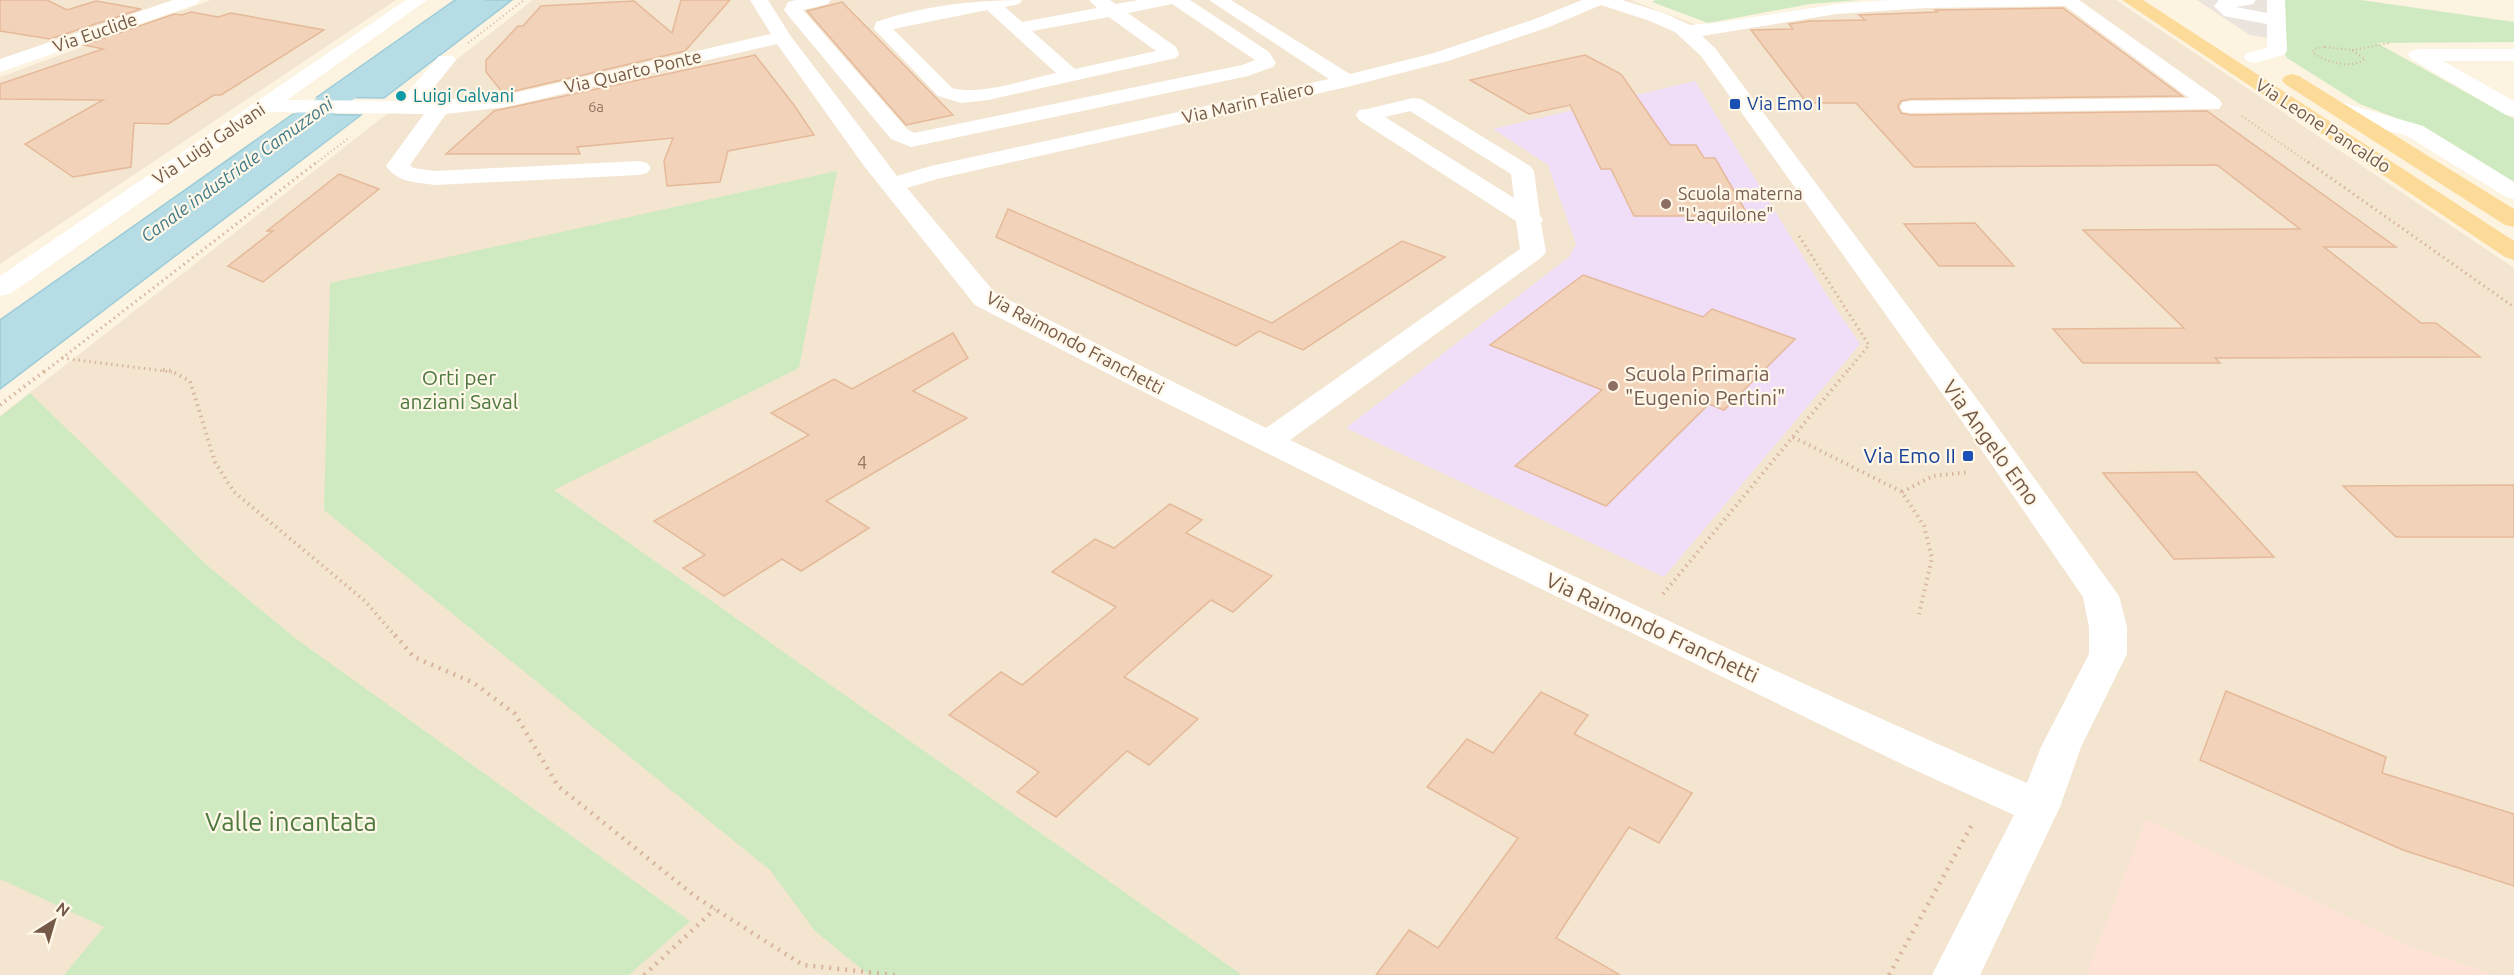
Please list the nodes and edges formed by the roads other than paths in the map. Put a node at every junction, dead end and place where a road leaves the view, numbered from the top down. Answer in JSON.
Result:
{"nodes":[{"id":1,"x":191,"y":0,"type":"edge"},
{"id":2,"x":418,"y":0,"type":"edge"},
{"id":3,"x":759,"y":0,"type":"edge"},
{"id":4,"x":822,"y":0,"type":"edge"},
{"id":5,"x":1012,"y":0,"type":"edge"},
{"id":6,"x":1168,"y":0,"type":"edge"},
{"id":7,"x":1178,"y":0,"type":"edge"},
{"id":8,"x":1218,"y":0,"type":"edge"},
{"id":9,"x":1598,"y":0,"type":"edge"},
{"id":10,"x":1603,"y":0,"type":"edge"},
{"id":11,"x":2131,"y":0,"type":"edge"},
{"id":12,"x":2167,"y":0,"type":"edge"},
{"id":13,"x":2247,"y":0,"type":"edge"},
{"id":14,"x":2276,"y":0,"type":"edge"},
{"id":15,"x":992,"y":4,"type":"junction"},
{"id":16,"x":1105,"y":5,"type":"edge"},
{"id":17,"x":2276,"y":20,"type":"junction"},
{"id":18,"x":1018,"y":28,"type":"junction"},
{"id":19,"x":1687,"y":31,"type":"junction"},
{"id":20,"x":782,"y":37,"type":"junction"},
{"id":21,"x":2514,"y":55,"type":"edge"},
{"id":22,"x":2254,"y":57,"type":"junction"},
{"id":23,"x":446,"y":60,"type":"road end"},
{"id":24,"x":0,"y":66,"type":"edge"},
{"id":25,"x":1071,"y":76,"type":"junction"},
{"id":26,"x":1347,"y":81,"type":"junction"},
{"id":27,"x":276,"y":106,"type":"junction"},
{"id":28,"x":1911,"y":107,"type":"dead end"},
{"id":29,"x":2337,"y":107,"type":"junction"},
{"id":30,"x":398,"y":108,"type":"junction"},
{"id":31,"x":439,"y":108,"type":"junction"},
{"id":32,"x":2514,"y":110,"type":"edge"},
{"id":33,"x":639,"y":168,"type":"dead end"},
{"id":34,"x":892,"y":185,"type":"junction"},
{"id":35,"x":2514,"y":192,"type":"edge"},
{"id":36,"x":1531,"y":220,"type":"junction"},
{"id":37,"x":2514,"y":220,"type":"edge"},
{"id":38,"x":2514,"y":252,"type":"edge"},
{"id":39,"x":0,"y":288,"type":"edge"},
{"id":40,"x":1268,"y":441,"type":"junction"},
{"id":41,"x":2039,"y":807,"type":"junction"},
{"id":42,"x":1956,"y":975,"type":"edge"}],
"edges":[{"from":1,"to":24,"type":"street","name":"Via Euclide"},
{"from":2,"to":27,"type":"street","name":"Via Luigi Galvani"},
{"from":3,"to":20,"type":"street"},
{"from":4,"to":7,"type":"street"},
{"from":5,"to":15,"type":"street"},
{"from":6,"to":16,"type":"street"},
{"from":8,"to":26,"type":"street"},
{"from":9,"to":26,"type":"street","name":"Via Marin Faliero"},
{"from":10,"to":19,"type":"street","name":"Via Angelo Emo"},
{"from":11,"to":38,"type":"main road","name":"Via Leone Pancaldo"},
{"from":12,"to":22,"type":"main road","name":"Via Leone Pancaldo"},
{"from":13,"to":17,"type":"street"},
{"from":14,"to":17,"type":"street"},
{"from":15,"to":18,"type":"street"},
{"from":15,"to":25,"type":"street"},
{"from":16,"to":18,"type":"street"},
{"from":16,"to":25,"type":"street"},
{"from":17,"to":22,"type":"street"},
{"from":18,"to":25,"type":"street"},
{"from":19,"to":28,"type":"street"},
{"from":19,"to":41,"type":"street","name":"Via Angelo Emo"},
{"from":20,"to":31,"type":"street","name":"Via Quarto Ponte"},
{"from":20,"to":34,"type":"street","name":"Via Raimondo Franchetti"},
{"from":21,"to":32,"type":"street"},
{"from":22,"to":29,"type":"main road","name":"Via Leone Pancaldo"},
{"from":23,"to":30,"type":"street"},
{"from":26,"to":34,"type":"street","name":"Via Marin Faliero"},
{"from":27,"to":30,"type":"street","name":"Via Quarto Ponte"},
{"from":27,"to":39,"type":"street","name":"Via Luigi Galvani"},
{"from":29,"to":35,"type":"street"},
{"from":29,"to":37,"type":"main road","name":"Via Leone Pancaldo"},
{"from":30,"to":31,"type":"street","name":"Via Quarto Ponte"},
{"from":31,"to":33,"type":"street"},
{"from":34,"to":40,"type":"street","name":"Via Raimondo Franchetti"},
{"from":36,"to":36,"type":"street"},
{"from":36,"to":40,"type":"street"},
{"from":40,"to":41,"type":"street","name":"Via Raimondo Franchetti"},
{"from":41,"to":42,"type":"street","name":"Via Angelo Emo"}]}
